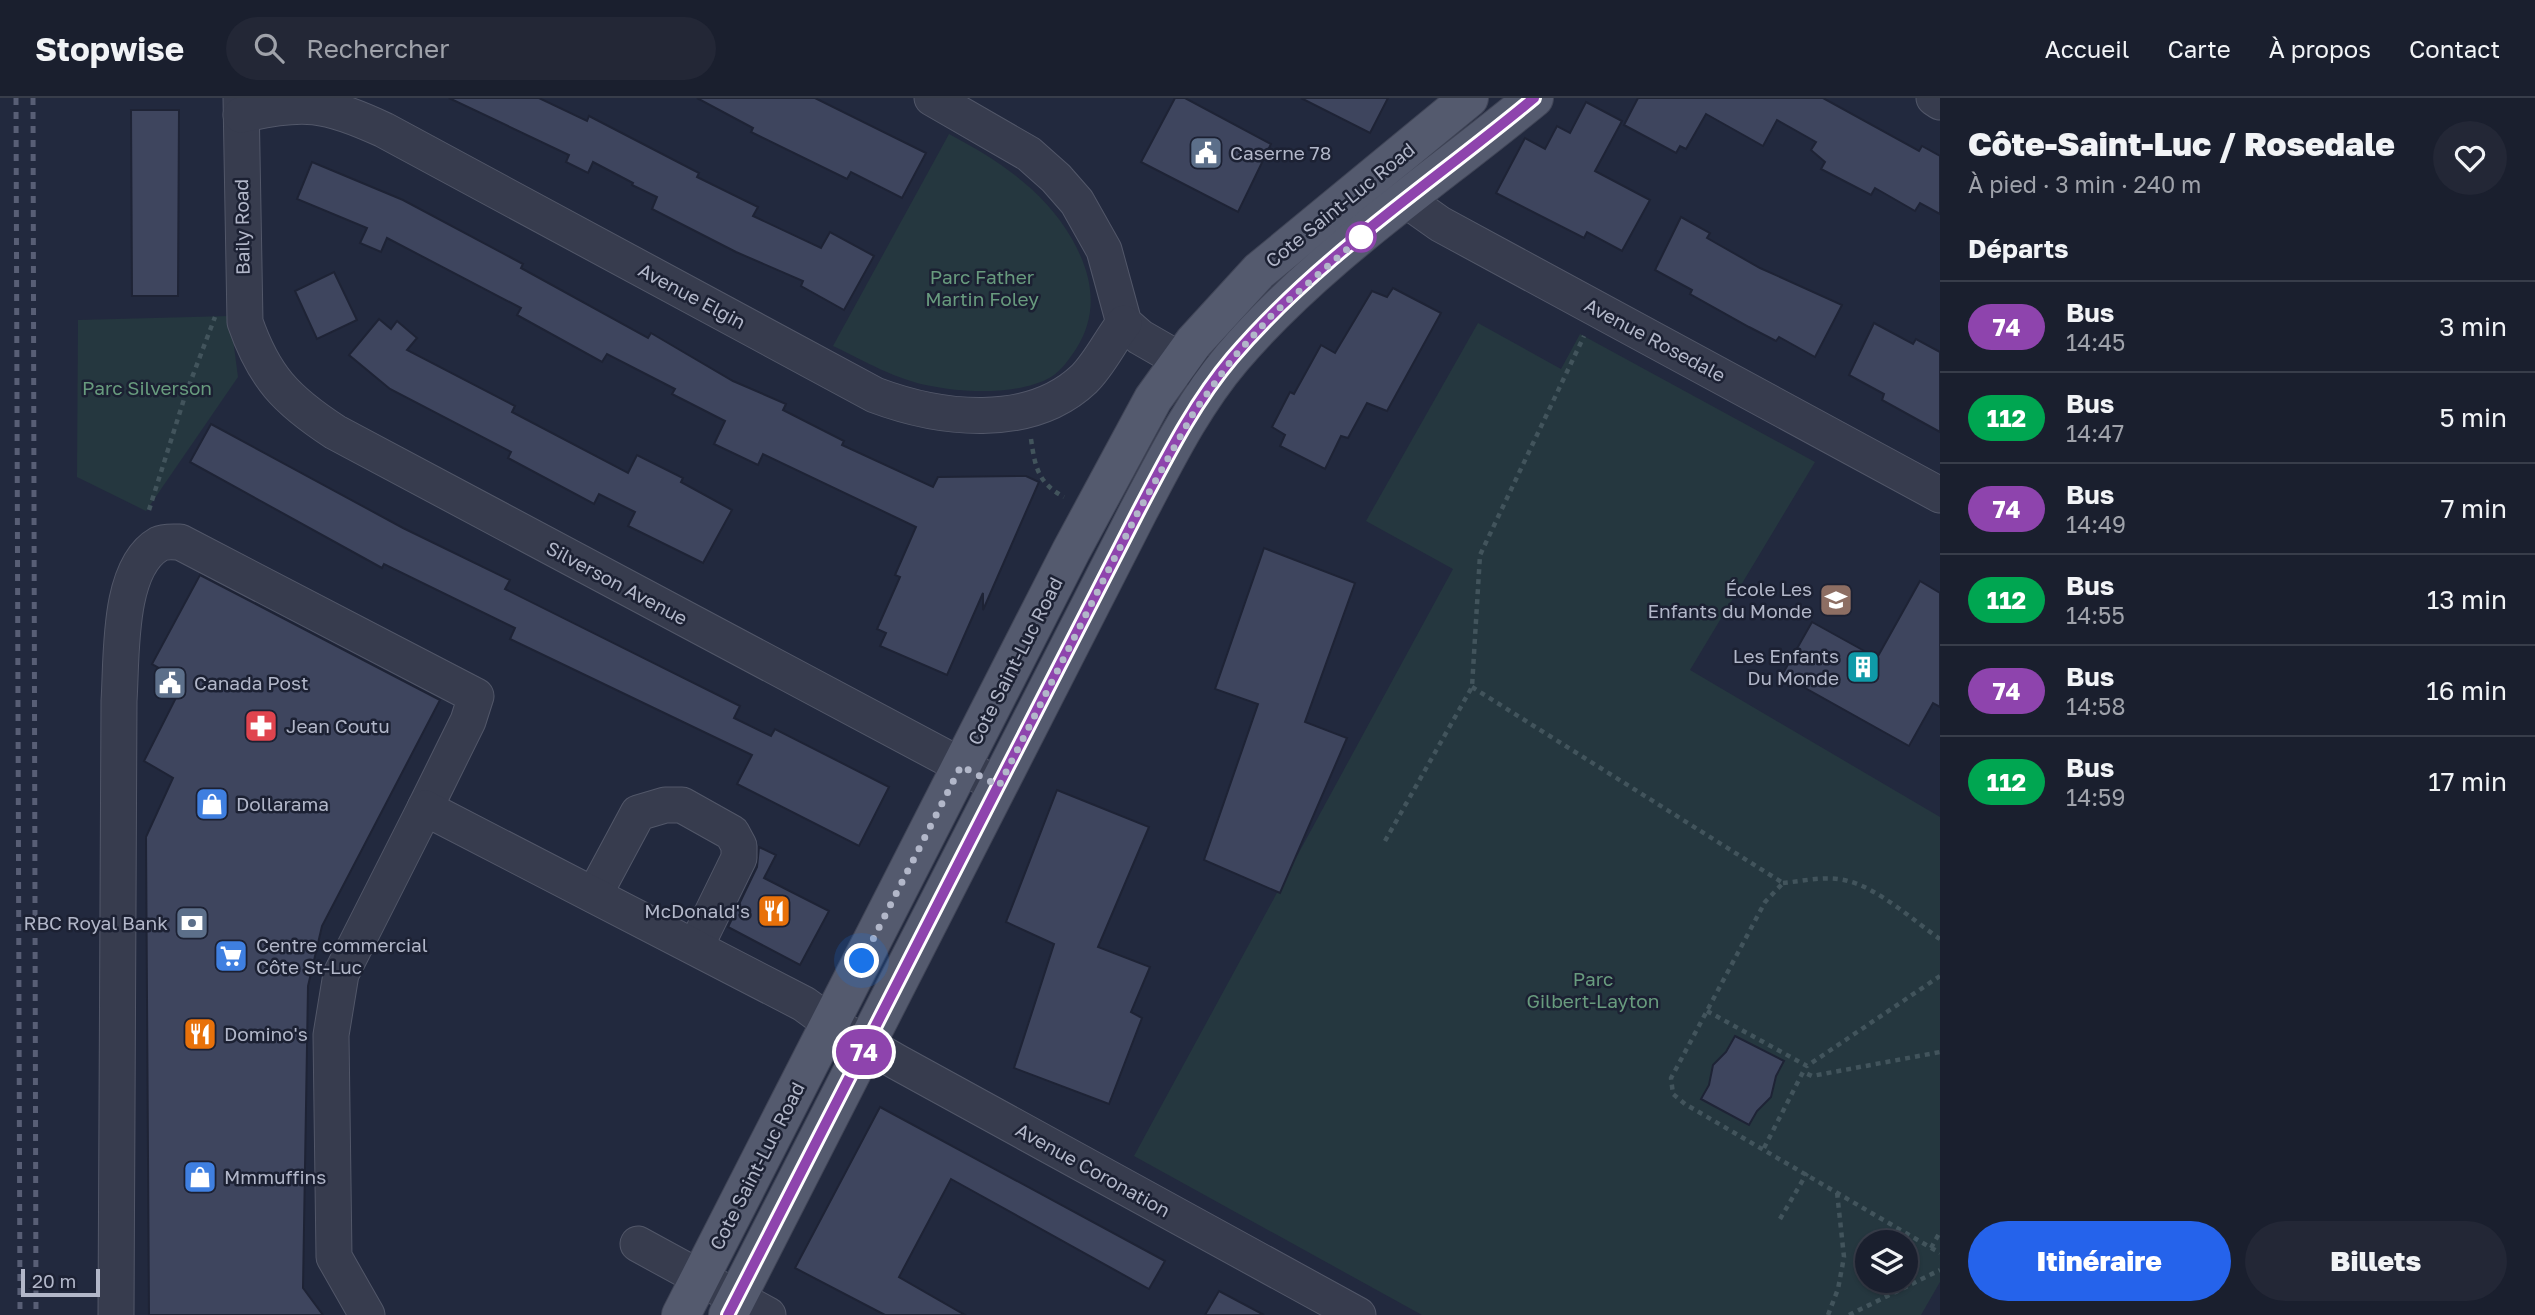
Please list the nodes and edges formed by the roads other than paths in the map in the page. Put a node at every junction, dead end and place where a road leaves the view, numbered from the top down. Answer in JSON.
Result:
{"nodes":[{"id":1,"x":932,"y":98,"type":"edge"},
{"id":2,"x":1469,"y":98,"type":"edge"},
{"id":3,"x":1934,"y":98,"type":"edge"},
{"id":4,"x":1940,"y":102,"type":"edge"},
{"id":5,"x":1516,"y":103,"type":"edge"},
{"id":6,"x":241,"y":107,"type":"edge"},
{"id":7,"x":1382,"y":171,"type":"junction"},
{"id":8,"x":1408,"y":199,"type":"junction"},
{"id":9,"x":1124,"y":323,"type":"junction"},
{"id":10,"x":256,"y":355,"type":"joint"},
{"id":11,"x":1181,"y":360,"type":"junction"},
{"id":12,"x":1214,"y":381,"type":"junction"},
{"id":13,"x":1940,"y":495,"type":"edge"},
{"id":14,"x":961,"y":766,"type":"junction"},
{"id":15,"x":999,"y":786,"type":"junction"},
{"id":16,"x":425,"y":808,"type":"junction"},
{"id":17,"x":594,"y":895,"type":"junction"},
{"id":18,"x":696,"y":946,"type":"junction"},
{"id":19,"x":830,"y":1023,"type":"junction"},
{"id":20,"x":867,"y":1044,"type":"junction"},
{"id":21,"x":638,"y":1244,"type":"dead end"},
{"id":22,"x":700,"y":1277,"type":"junction"},
{"id":23,"x":744,"y":1309,"type":"edge"},
{"id":24,"x":116,"y":1315,"type":"edge"},
{"id":25,"x":367,"y":1315,"type":"edge"},
{"id":26,"x":681,"y":1315,"type":"edge"},
{"id":27,"x":1358,"y":1315,"type":"edge"}],
"edges":[{"from":1,"to":9,"type":"street"},
{"from":2,"to":7,"type":"main road","name":"Cote Saint-Luc Road"},
{"from":3,"to":4,"type":"street"},
{"from":5,"to":8,"type":"main road","name":"Cote Saint-Luc Road"},
{"from":6,"to":9,"type":"street","name":"Avenue Elgin"},
{"from":6,"to":10,"type":"street","name":"Baily Road"},
{"from":7,"to":8,"type":"street","name":"Avenue Rosedale"},
{"from":7,"to":11,"type":"main road","name":"Cote Saint-Luc Road"},
{"from":8,"to":12,"type":"main road","name":"Cote Saint-Luc Road"},
{"from":8,"to":13,"type":"street","name":"Avenue Rosedale"},
{"from":9,"to":11,"type":"street"},
{"from":10,"to":14,"type":"street","name":"Silverson Avenue"},
{"from":11,"to":12,"type":"street"},
{"from":11,"to":14,"type":"main road","name":"Cote Saint-Luc Road"},
{"from":12,"to":15,"type":"main road","name":"Cote Saint-Luc Road"},
{"from":14,"to":15,"type":"street","name":"Silverson Avenue"},
{"from":14,"to":19,"type":"main road","name":"Cote Saint-Luc Road"},
{"from":15,"to":20,"type":"main road","name":"Cote Saint-Luc Road"},
{"from":16,"to":17,"type":"street","name":"Avenue Coronation"},
{"from":16,"to":24,"type":"street"},
{"from":16,"to":25,"type":"street"},
{"from":17,"to":18,"type":"street","name":"Avenue Coronation"},
{"from":17,"to":18,"type":"street"},
{"from":18,"to":19,"type":"street","name":"Avenue Coronation"},
{"from":19,"to":20,"type":"street","name":"Avenue Coronation"},
{"from":19,"to":22,"type":"main road","name":"Cote Saint-Luc Road"},
{"from":20,"to":23,"type":"main road","name":"Cote Saint-Luc Road"},
{"from":20,"to":27,"type":"street","name":"Avenue Coronation"},
{"from":21,"to":22,"type":"street"},
{"from":22,"to":23,"type":"street"},
{"from":22,"to":26,"type":"main road","name":"Cote Saint-Luc Road"}]}
